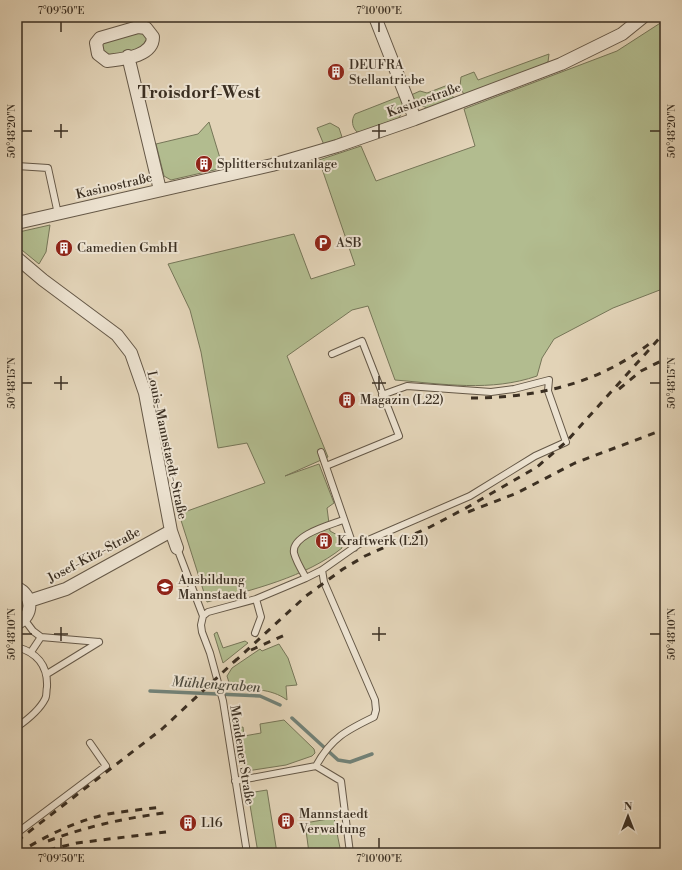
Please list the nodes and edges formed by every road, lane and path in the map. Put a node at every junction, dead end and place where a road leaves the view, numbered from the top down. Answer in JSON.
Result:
{"nodes":[{"id":1,"x":374,"y":17,"type":"edge"},
{"id":2,"x":643,"y":17,"type":"edge"},
{"id":3,"x":128,"y":56,"type":"dead end"},
{"id":4,"x":415,"y":119,"type":"junction"},
{"id":5,"x":17,"y":166,"type":"edge"},
{"id":6,"x":160,"y":190,"type":"junction"},
{"id":7,"x":58,"y":214,"type":"junction"},
{"id":8,"x":17,"y":224,"type":"edge"},
{"id":9,"x":17,"y":258,"type":"edge"},
{"id":10,"x":332,"y":354,"type":"dead end"},
{"id":11,"x":382,"y":395,"type":"junction"},
{"id":12,"x":321,"y":452,"type":"dead end"},
{"id":13,"x":326,"y":466,"type":"junction"},
{"id":14,"x":343,"y":520,"type":"junction"},
{"id":15,"x":171,"y":531,"type":"junction"},
{"id":16,"x":177,"y":548,"type":"joint"},
{"id":17,"x":354,"y":548,"type":"junction"},
{"id":18,"x":322,"y":570,"type":"junction"},
{"id":19,"x":306,"y":578,"type":"junction"},
{"id":20,"x":17,"y":588,"type":"edge"},
{"id":21,"x":256,"y":599,"type":"junction"},
{"id":22,"x":29,"y":600,"type":"junction"},
{"id":23,"x":203,"y":616,"type":"junction"},
{"id":24,"x":20,"y":621,"type":"edge"},
{"id":25,"x":255,"y":634,"type":"dead end"},
{"id":26,"x":41,"y":637,"type":"junction"},
{"id":27,"x":17,"y":647,"type":"edge"},
{"id":28,"x":30,"y":652,"type":"junction"},
{"id":29,"x":47,"y":674,"type":"junction"},
{"id":30,"x":17,"y":727,"type":"edge"},
{"id":31,"x":90,"y":743,"type":"dead end"},
{"id":32,"x":316,"y":766,"type":"junction"},
{"id":33,"x":235,"y":781,"type":"junction"},
{"id":34,"x":17,"y":833,"type":"edge"},
{"id":35,"x":247,"y":853,"type":"edge"},
{"id":36,"x":350,"y":853,"type":"edge"}],
"edges":[{"from":1,"to":4,"type":"street"},
{"from":2,"to":4,"type":"street","name":"Kasinostraße"},
{"from":3,"to":6,"type":"street"},
{"from":4,"to":6,"type":"street","name":"Kasinostraße"},
{"from":5,"to":7,"type":"lane"},
{"from":6,"to":7,"type":"street","name":"Kasinostraße"},
{"from":7,"to":8,"type":"street","name":"Kasinostraße"},
{"from":9,"to":15,"type":"street","name":"Louis-Mannstaedt-Straße"},
{"from":10,"to":11,"type":"lane"},
{"from":11,"to":13,"type":"lane"},
{"from":11,"to":17,"type":"lane"},
{"from":12,"to":13,"type":"lane"},
{"from":13,"to":14,"type":"lane"},
{"from":14,"to":17,"type":"lane"},
{"from":14,"to":19,"type":"lane"},
{"from":15,"to":16,"type":"street","name":"Louis-Mannstaedt-Straße"},
{"from":15,"to":22,"type":"street","name":"Josef-Kitz-Straße"},
{"from":16,"to":23,"type":"lane","name":"Mendener Straße"},
{"from":17,"to":18,"type":"lane"},
{"from":18,"to":19,"type":"lane"},
{"from":18,"to":32,"type":"lane"},
{"from":19,"to":21,"type":"lane"},
{"from":20,"to":22,"type":"street"},
{"from":21,"to":23,"type":"lane"},
{"from":21,"to":25,"type":"lane"},
{"from":22,"to":24,"type":"street"},
{"from":23,"to":33,"type":"lane","name":"Mendener Straße"},
{"from":24,"to":26,"type":"lane"},
{"from":26,"to":28,"type":"lane"},
{"from":26,"to":29,"type":"lane"},
{"from":27,"to":28,"type":"lane"},
{"from":28,"to":29,"type":"lane"},
{"from":29,"to":30,"type":"lane"},
{"from":31,"to":34,"type":"lane"},
{"from":32,"to":33,"type":"lane"},
{"from":32,"to":36,"type":"lane"},
{"from":33,"to":35,"type":"lane","name":"Mendener Straße"}]}
